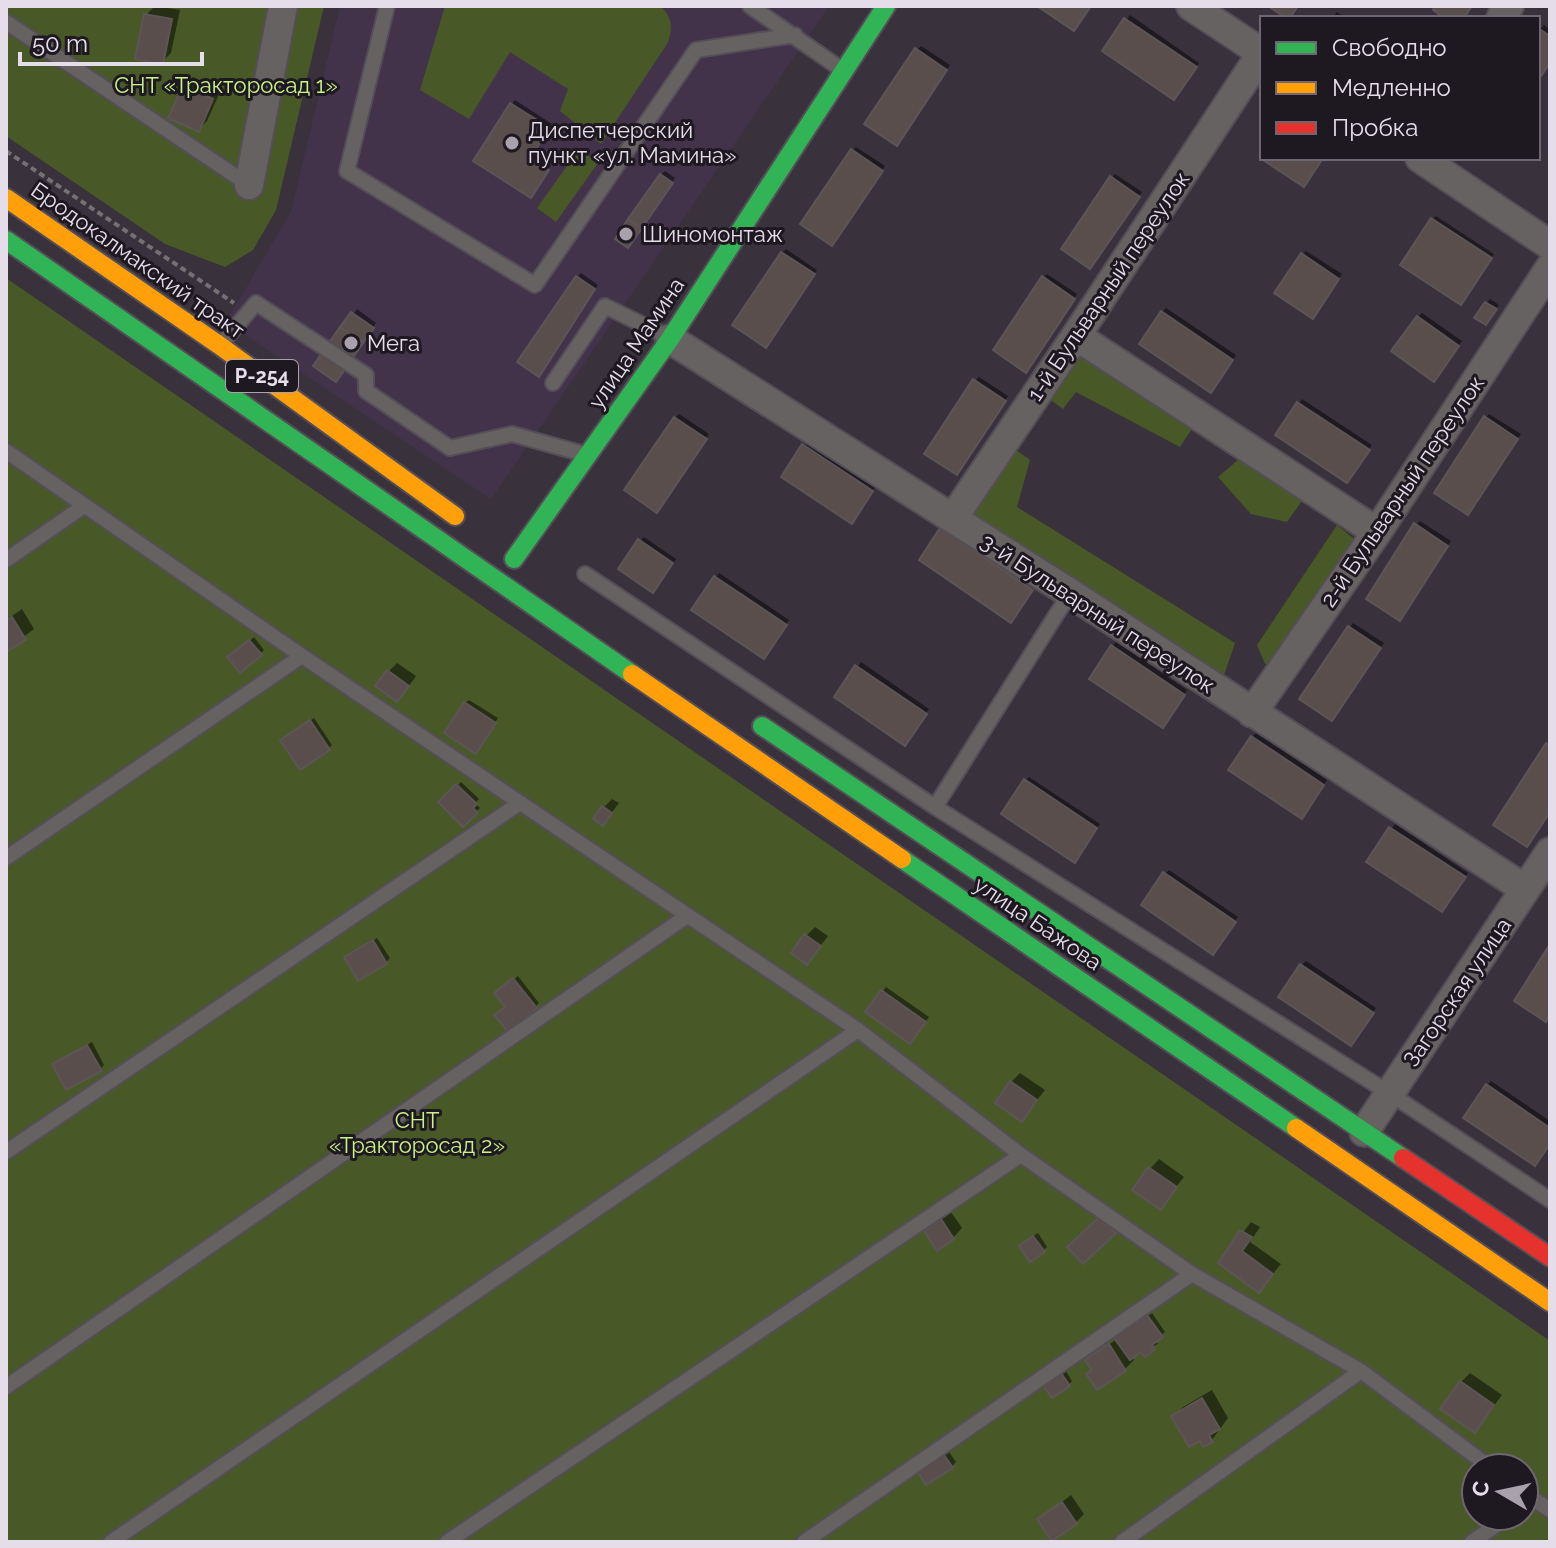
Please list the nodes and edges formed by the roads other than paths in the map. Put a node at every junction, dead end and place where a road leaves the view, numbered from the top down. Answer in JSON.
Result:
{"nodes":[{"id":1,"x":283,"y":6,"type":"edge"},
{"id":2,"x":387,"y":6,"type":"edge"},
{"id":3,"x":750,"y":6,"type":"edge"},
{"id":4,"x":886,"y":6,"type":"edge"},
{"id":5,"x":1208,"y":11,"type":"edge"},
{"id":6,"x":6,"y":22,"type":"edge"},
{"id":7,"x":795,"y":35,"type":"junction"},
{"id":8,"x":1260,"y":51,"type":"edge"},
{"id":9,"x":1260,"y":56,"type":"edge"},
{"id":10,"x":844,"y":71,"type":"junction"},
{"id":11,"x":1423,"y":160,"type":"edge"},
{"id":12,"x":249,"y":185,"type":"joint"},
{"id":13,"x":6,"y":198,"type":"edge"},
{"id":14,"x":6,"y":240,"type":"edge"},
{"id":15,"x":1550,"y":245,"type":"edge"},
{"id":16,"x":1550,"y":268,"type":"edge"},
{"id":17,"x":1076,"y":336,"type":"junction"},
{"id":18,"x":670,"y":339,"type":"junction"},
{"id":19,"x":219,"y":345,"type":"junction"},
{"id":20,"x":553,"y":383,"type":"dead end"},
{"id":21,"x":6,"y":451,"type":"edge"},
{"id":22,"x":588,"y":455,"type":"junction"},
{"id":23,"x":84,"y":506,"type":"junction"},
{"id":24,"x":953,"y":518,"type":"junction"},
{"id":25,"x":476,"y":531,"type":"dead end"},
{"id":26,"x":1377,"y":532,"type":"junction"},
{"id":27,"x":6,"y":560,"type":"edge"},
{"id":28,"x":585,"y":574,"type":"dead end"},
{"id":29,"x":498,"y":582,"type":"junction"},
{"id":30,"x":1070,"y":593,"type":"junction"},
{"id":31,"x":302,"y":656,"type":"junction"},
{"id":32,"x":1252,"y":713,"type":"junction"},
{"id":33,"x":749,"y":718,"type":"dead end"},
{"id":34,"x":520,"y":803,"type":"junction"},
{"id":35,"x":935,"y":807,"type":"junction"},
{"id":36,"x":1550,"y":852,"type":"edge"},
{"id":37,"x":6,"y":858,"type":"edge"},
{"id":38,"x":1525,"y":889,"type":"junction"},
{"id":39,"x":687,"y":916,"type":"junction"},
{"id":40,"x":858,"y":1030,"type":"junction"},
{"id":41,"x":1389,"y":1093,"type":"junction"},
{"id":42,"x":1364,"y":1132,"type":"junction"},
{"id":43,"x":6,"y":1152,"type":"edge"},
{"id":44,"x":1021,"y":1155,"type":"junction"},
{"id":45,"x":1550,"y":1200,"type":"edge"},
{"id":46,"x":1550,"y":1257,"type":"edge"},
{"id":47,"x":1192,"y":1274,"type":"junction"},
{"id":48,"x":1550,"y":1302,"type":"edge"},
{"id":49,"x":1361,"y":1371,"type":"junction"},
{"id":50,"x":6,"y":1387,"type":"edge"},
{"id":51,"x":1470,"y":1452,"type":"edge"},
{"id":52,"x":111,"y":1542,"type":"edge"},
{"id":53,"x":447,"y":1542,"type":"edge"},
{"id":54,"x":804,"y":1542,"type":"edge"},
{"id":55,"x":1122,"y":1542,"type":"edge"}],
"edges":[{"from":1,"to":12,"type":"street"},
{"from":2,"to":7,"type":"lane"},
{"from":3,"to":7,"type":"lane"},
{"from":4,"to":10,"type":"main road","name":"улица Мамина"},
{"from":5,"to":8,"type":"street"},
{"from":6,"to":12,"type":"lane"},
{"from":7,"to":10,"type":"lane"},
{"from":9,"to":17,"type":"street","name":"1-й Бульварный переулок"},
{"from":10,"to":18,"type":"main road","name":"улица Мамина"},
{"from":11,"to":15,"type":"street"},
{"from":13,"to":19,"type":"main road","name":"Бродокалмакский тракт","number":"Р-254"},
{"from":14,"to":29,"type":"main road","number":"Р-254"},
{"from":16,"to":26,"type":"street","name":"2-й Бульварный переулок"},
{"from":17,"to":24,"type":"street","name":"1-й Бульварный переулок"},
{"from":17,"to":26,"type":"street"},
{"from":18,"to":20,"type":"lane"},
{"from":18,"to":22,"type":"main road","name":"улица Мамина"},
{"from":18,"to":24,"type":"street","name":"3-й Бульварный переулок"},
{"from":19,"to":22,"type":"lane"},
{"from":19,"to":25,"type":"main road","name":"Бродокалмакский тракт","number":"Р-254"},
{"from":21,"to":23,"type":"lane"},
{"from":22,"to":29,"type":"main road","name":"улица Мамина"},
{"from":23,"to":27,"type":"lane"},
{"from":23,"to":31,"type":"lane"},
{"from":24,"to":30,"type":"street","name":"3-й Бульварный переулок"},
{"from":26,"to":32,"type":"street","name":"2-й Бульварный переулок"},
{"from":28,"to":35,"type":"lane"},
{"from":29,"to":48,"type":"main road","name":"улица Бажова"},
{"from":30,"to":32,"type":"street","name":"3-й Бульварный переулок"},
{"from":30,"to":35,"type":"lane"},
{"from":31,"to":34,"type":"lane"},
{"from":31,"to":37,"type":"lane"},
{"from":32,"to":38,"type":"street","name":"3-й Бульварный переулок"},
{"from":33,"to":42,"type":"main road","name":"улица Бажова"},
{"from":34,"to":39,"type":"lane"},
{"from":34,"to":43,"type":"lane"},
{"from":35,"to":41,"type":"lane"},
{"from":36,"to":38,"type":"street","name":"Загорская улица"},
{"from":38,"to":41,"type":"street","name":"Загорская улица"},
{"from":39,"to":40,"type":"lane"},
{"from":39,"to":50,"type":"lane"},
{"from":40,"to":44,"type":"lane"},
{"from":40,"to":52,"type":"lane"},
{"from":41,"to":42,"type":"street","name":"Загорская улица"},
{"from":41,"to":45,"type":"lane"},
{"from":42,"to":46,"type":"main road","name":"улица Бажова"},
{"from":44,"to":47,"type":"lane"},
{"from":44,"to":53,"type":"lane"},
{"from":47,"to":49,"type":"lane"},
{"from":47,"to":54,"type":"lane"},
{"from":49,"to":51,"type":"lane"},
{"from":49,"to":55,"type":"lane"}]}
